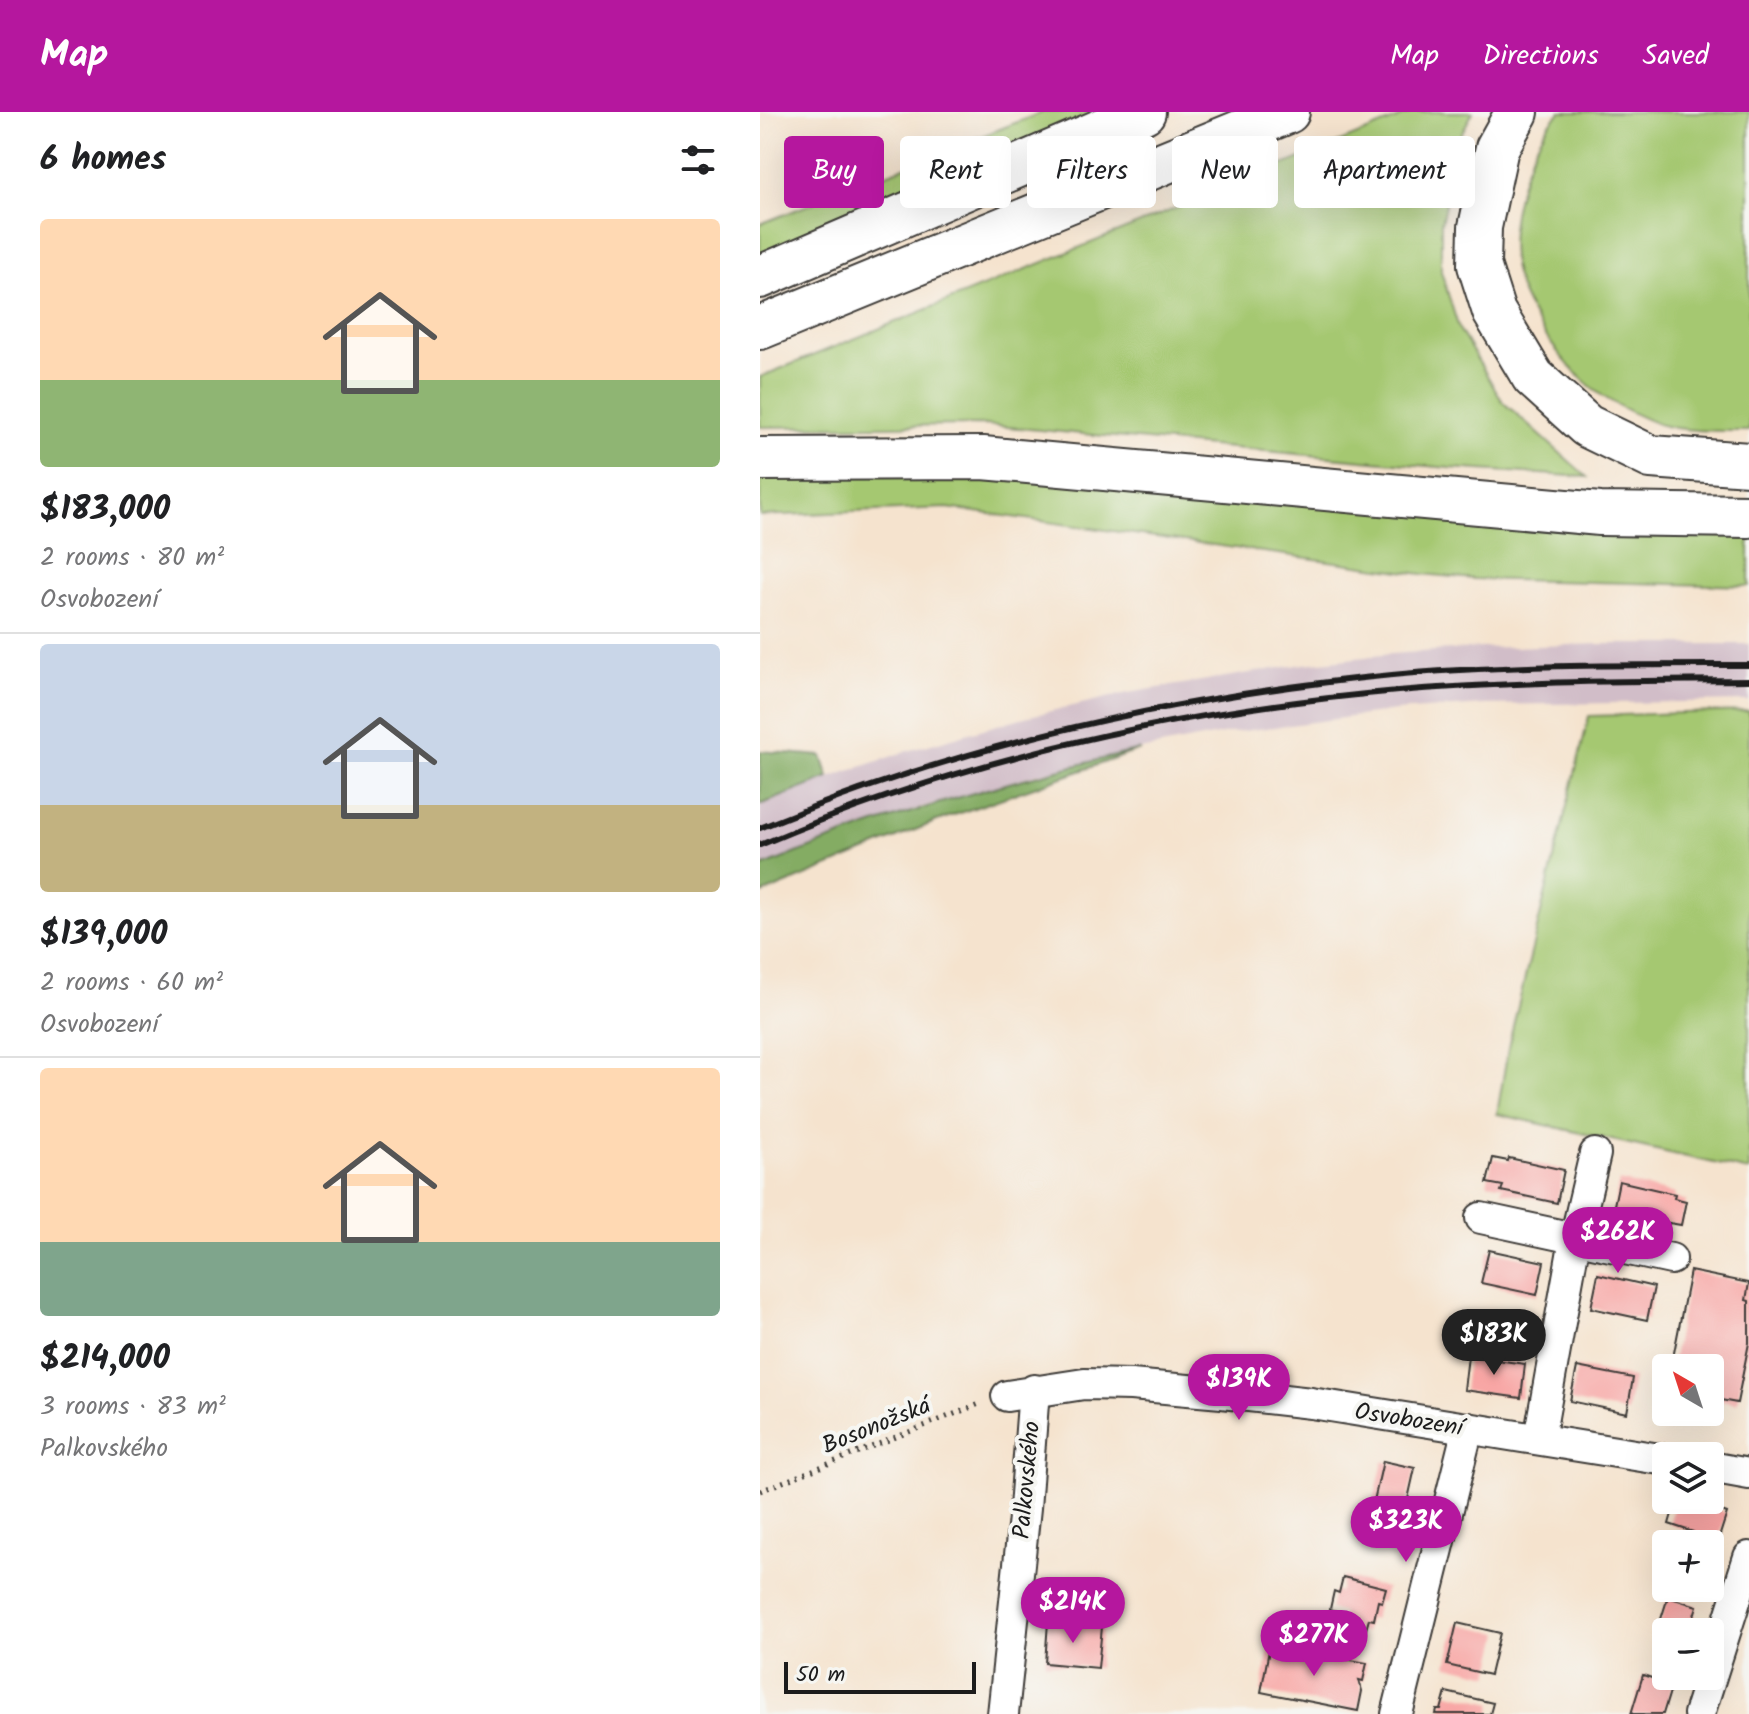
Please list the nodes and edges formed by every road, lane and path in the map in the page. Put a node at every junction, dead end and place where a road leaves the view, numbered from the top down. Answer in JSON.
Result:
{"nodes":[{"id":1,"x":1288,"y":112,"type":"edge"},
{"id":2,"x":1517,"y":112,"type":"edge"},
{"id":3,"x":1139,"y":113,"type":"edge"},
{"id":4,"x":760,"y":277,"type":"edge"},
{"id":5,"x":760,"y":328,"type":"edge"},
{"id":6,"x":760,"y":459,"type":"edge"},
{"id":7,"x":1749,"y":464,"type":"edge"},
{"id":8,"x":1749,"y":516,"type":"edge"},
{"id":9,"x":1595,"y":1154,"type":"dead end"},
{"id":10,"x":1481,"y":1218,"type":"dead end"},
{"id":11,"x":1575,"y":1239,"type":"junction"},
{"id":12,"x":1671,"y":1259,"type":"dead end"},
{"id":13,"x":1020,"y":1393,"type":"junction"},
{"id":14,"x":1468,"y":1428,"type":"junction"},
{"id":15,"x":1539,"y":1439,"type":"junction"},
{"id":16,"x":1652,"y":1458,"type":"edge"},
{"id":17,"x":1724,"y":1470,"type":"edge"},
{"id":18,"x":1749,"y":1474,"type":"edge"},
{"id":19,"x":760,"y":1491,"type":"edge"},
{"id":20,"x":1749,"y":1557,"type":"edge"},
{"id":21,"x":1003,"y":1714,"type":"edge"},
{"id":22,"x":1397,"y":1714,"type":"edge"},
{"id":23,"x":1699,"y":1714,"type":"edge"}],
"edges":[{"from":1,"to":5,"type":"highway"},
{"from":2,"to":7,"type":"highway"},
{"from":3,"to":4,"type":"highway"},
{"from":6,"to":8,"type":"highway"},
{"from":9,"to":11,"type":"street"},
{"from":10,"to":11,"type":"street"},
{"from":11,"to":12,"type":"street"},
{"from":11,"to":15,"type":"street"},
{"from":13,"to":14,"type":"street","name":"Osvobození"},
{"from":13,"to":19,"type":"path","name":"Bosonožská"},
{"from":13,"to":21,"type":"street","name":"Palkovského"},
{"from":14,"to":15,"type":"street","name":"Osvobození"},
{"from":14,"to":22,"type":"street"},
{"from":15,"to":16,"type":"street","name":"Osvobození"},
{"from":17,"to":18,"type":"street"},
{"from":20,"to":23,"type":"street"}]}
